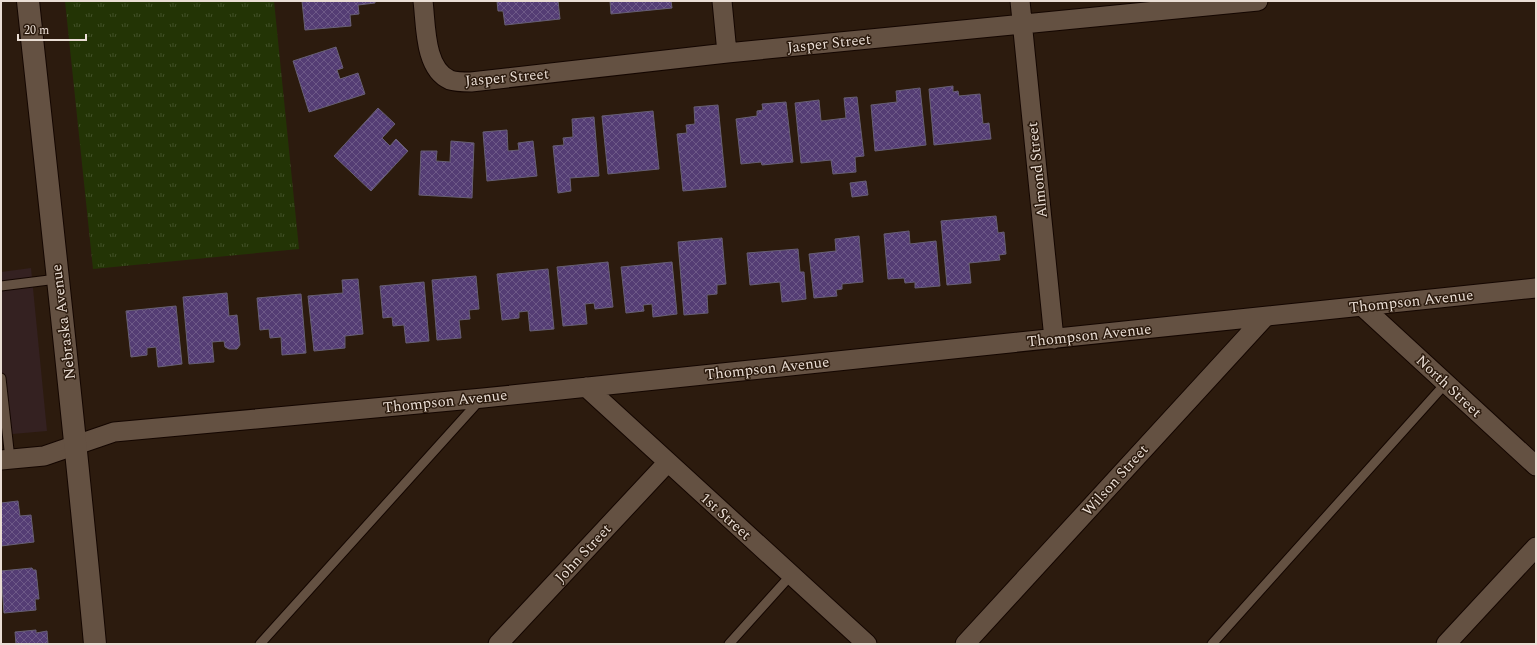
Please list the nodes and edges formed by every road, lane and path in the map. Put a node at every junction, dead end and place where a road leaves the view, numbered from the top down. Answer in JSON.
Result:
{"nodes":[{"id":1,"x":28,"y":1,"type":"edge"},
{"id":2,"x":423,"y":1,"type":"edge"},
{"id":3,"x":722,"y":1,"type":"edge"},
{"id":4,"x":1020,"y":1,"type":"edge"},
{"id":5,"x":1258,"y":1,"type":"edge"},
{"id":6,"x":1022,"y":24,"type":"junction"},
{"id":7,"x":727,"y":53,"type":"junction"},
{"id":8,"x":57,"y":279,"type":"junction"},
{"id":9,"x":1,"y":286,"type":"edge"},
{"id":10,"x":1536,"y":288,"type":"edge"},
{"id":11,"x":1363,"y":307,"type":"junction"},
{"id":12,"x":1265,"y":317,"type":"junction"},
{"id":13,"x":1054,"y":339,"type":"junction"},
{"id":14,"x":1,"y":378,"type":"edge"},
{"id":15,"x":1446,"y":383,"type":"junction"},
{"id":16,"x":586,"y":387,"type":"junction"},
{"id":17,"x":483,"y":398,"type":"junction"},
{"id":18,"x":3,"y":415,"type":"edge"},
{"id":19,"x":77,"y":445,"type":"junction"},
{"id":20,"x":6,"y":460,"type":"edge"},
{"id":21,"x":668,"y":462,"type":"junction"},
{"id":22,"x":1536,"y":466,"type":"edge"},
{"id":23,"x":1536,"y":547,"type":"edge"},
{"id":24,"x":791,"y":575,"type":"junction"},
{"id":25,"x":95,"y":644,"type":"edge"},
{"id":26,"x":260,"y":644,"type":"edge"},
{"id":27,"x":498,"y":644,"type":"edge"},
{"id":28,"x":729,"y":644,"type":"edge"},
{"id":29,"x":867,"y":644,"type":"edge"},
{"id":30,"x":965,"y":644,"type":"edge"},
{"id":31,"x":1212,"y":644,"type":"edge"},
{"id":32,"x":1446,"y":644,"type":"edge"}],
"edges":[{"from":1,"to":8,"type":"main road","name":"Nebraska Avenue"},
{"from":2,"to":7,"type":"street","name":"Jasper Street"},
{"from":3,"to":7,"type":"street"},
{"from":4,"to":6,"type":"street","name":"Almond Street"},
{"from":5,"to":6,"type":"street","name":"Jasper Street"},
{"from":6,"to":7,"type":"street","name":"Jasper Street"},
{"from":6,"to":13,"type":"street","name":"Almond Street"},
{"from":8,"to":9,"type":"lane"},
{"from":8,"to":19,"type":"main road","name":"Nebraska Avenue"},
{"from":10,"to":11,"type":"street","name":"Thompson Avenue"},
{"from":11,"to":12,"type":"street","name":"Thompson Avenue"},
{"from":11,"to":15,"type":"street","name":"North Street"},
{"from":12,"to":13,"type":"street","name":"Thompson Avenue"},
{"from":12,"to":30,"type":"street","name":"Wilson Street"},
{"from":13,"to":16,"type":"street","name":"Thompson Avenue"},
{"from":14,"to":18,"type":"lane"},
{"from":15,"to":22,"type":"street","name":"North Street"},
{"from":15,"to":31,"type":"lane"},
{"from":16,"to":17,"type":"street","name":"Thompson Avenue"},
{"from":16,"to":21,"type":"street","name":"1st Street"},
{"from":17,"to":19,"type":"street","name":"Thompson Avenue"},
{"from":17,"to":26,"type":"lane"},
{"from":18,"to":20,"type":"lane"},
{"from":19,"to":20,"type":"street","name":"Thompson Avenue"},
{"from":19,"to":25,"type":"main road","name":"Nebraska Avenue"},
{"from":21,"to":24,"type":"street","name":"1st Street"},
{"from":21,"to":27,"type":"street","name":"John Street"},
{"from":23,"to":32,"type":"street"},
{"from":24,"to":28,"type":"lane"},
{"from":24,"to":29,"type":"street","name":"1st Street"}]}
